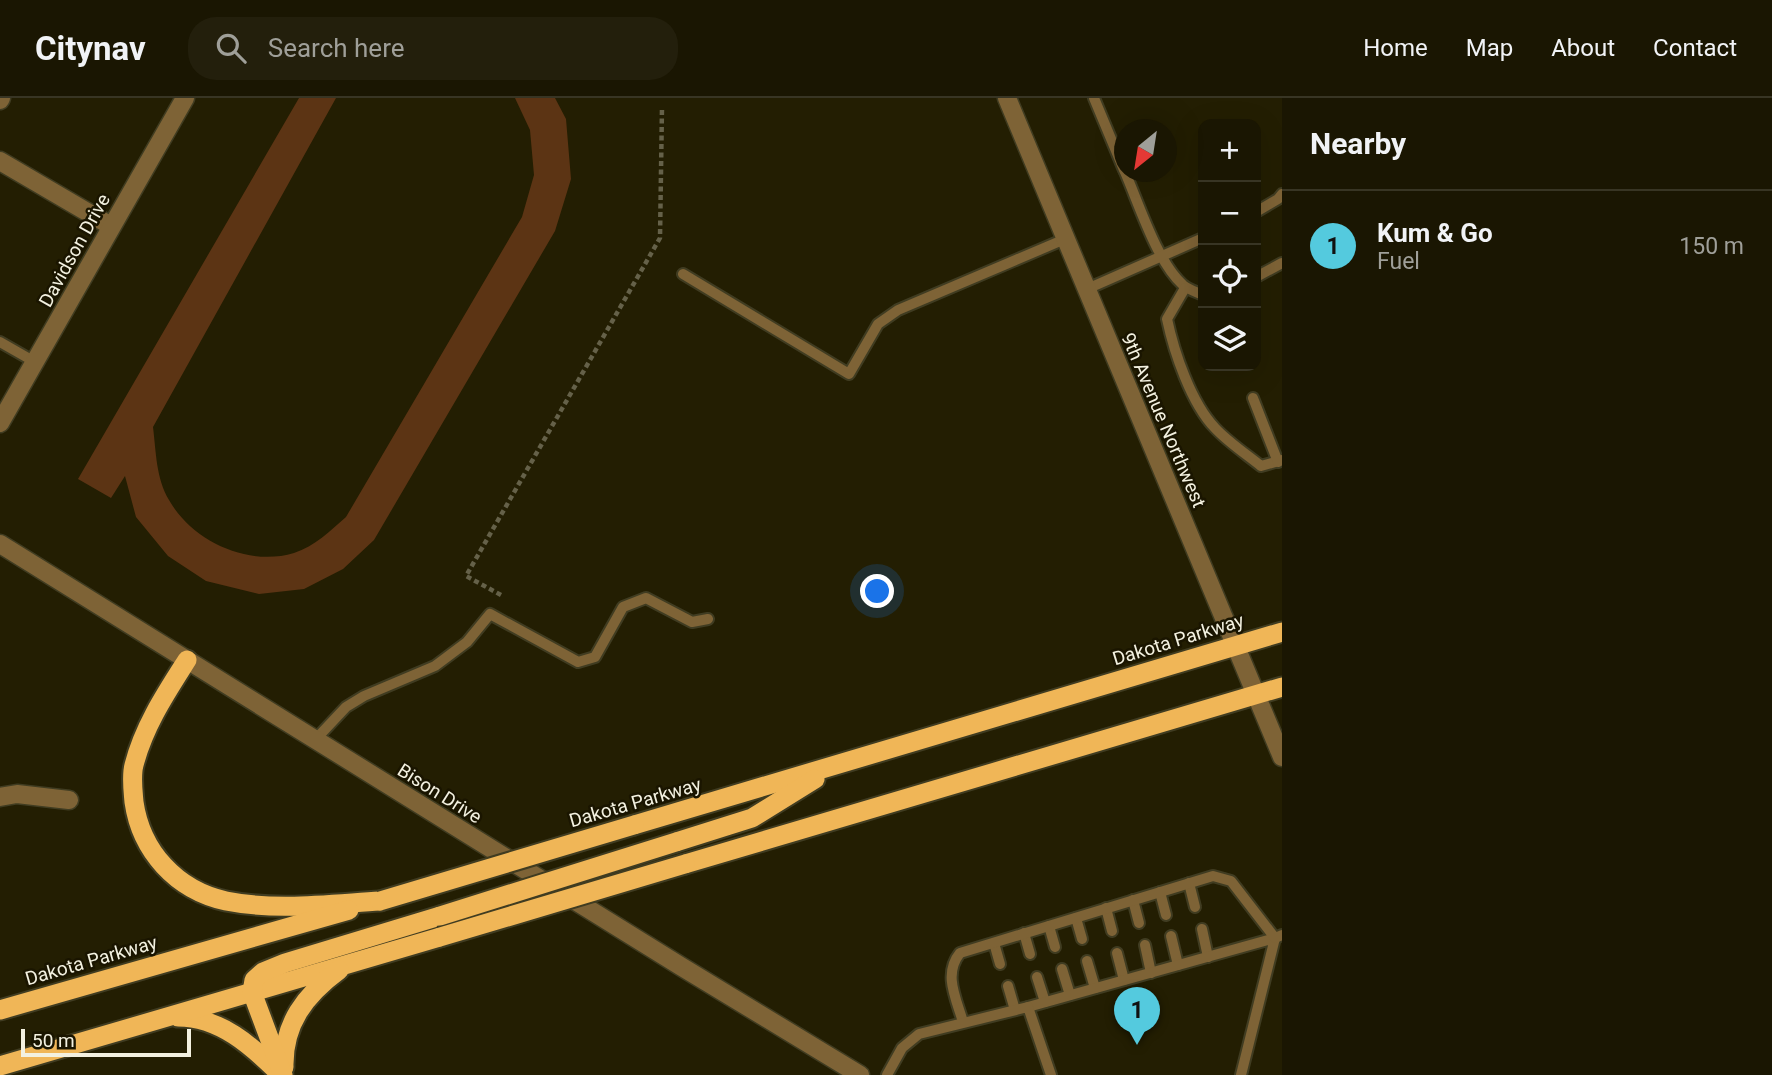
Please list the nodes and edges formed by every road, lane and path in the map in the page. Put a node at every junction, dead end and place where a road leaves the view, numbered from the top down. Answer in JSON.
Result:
{"nodes":[{"id":1,"x":185,"y":98,"type":"edge"},
{"id":2,"x":1007,"y":98,"type":"edge"},
{"id":3,"x":1094,"y":98,"type":"edge"},
{"id":4,"x":662,"y":107,"type":"dead end"},
{"id":5,"x":1114,"y":145,"type":"edge"},
{"id":6,"x":0,"y":161,"type":"edge"},
{"id":7,"x":1130,"y":182,"type":"edge"},
{"id":8,"x":1282,"y":194,"type":"edge"},
{"id":9,"x":1261,"y":209,"type":"edge"},
{"id":10,"x":111,"y":226,"type":"junction"},
{"id":11,"x":1065,"y":239,"type":"junction"},
{"id":12,"x":1198,"y":240,"type":"edge"},
{"id":13,"x":1161,"y":256,"type":"junction"},
{"id":14,"x":1282,"y":263,"type":"edge"},
{"id":15,"x":683,"y":274,"type":"dead end"},
{"id":16,"x":1261,"y":274,"type":"edge"},
{"id":17,"x":1185,"y":288,"type":"junction"},
{"id":18,"x":1087,"y":289,"type":"junction"},
{"id":19,"x":1198,"y":293,"type":"edge"},
{"id":20,"x":0,"y":342,"type":"edge"},
{"id":21,"x":35,"y":362,"type":"junction"},
{"id":22,"x":1252,"y":398,"type":"dead end"},
{"id":23,"x":0,"y":423,"type":"edge"},
{"id":24,"x":1280,"y":461,"type":"edge"},
{"id":25,"x":0,"y":544,"type":"edge"},
{"id":26,"x":501,"y":595,"type":"dead end"},
{"id":27,"x":708,"y":619,"type":"dead end"},
{"id":28,"x":1282,"y":632,"type":"edge"},
{"id":29,"x":1236,"y":646,"type":"junction"},
{"id":30,"x":187,"y":660,"type":"junction"},
{"id":31,"x":1282,"y":687,"type":"edge"},
{"id":32,"x":1256,"y":694,"type":"junction"},
{"id":33,"x":315,"y":740,"type":"junction"},
{"id":34,"x":1282,"y":757,"type":"edge"},
{"id":35,"x":837,"y":766,"type":"junction"},
{"id":36,"x":0,"y":797,"type":"edge"},
{"id":37,"x":69,"y":800,"type":"dead end"},
{"id":38,"x":545,"y":882,"type":"junction"},
{"id":39,"x":1189,"y":883,"type":"junction"},
{"id":40,"x":1160,"y":892,"type":"junction"},
{"id":41,"x":1133,"y":900,"type":"junction"},
{"id":42,"x":380,"y":901,"type":"junction"},
{"id":43,"x":1195,"y":906,"type":"dead end"},
{"id":44,"x":1106,"y":908,"type":"junction"},
{"id":45,"x":1166,"y":915,"type":"dead end"},
{"id":46,"x":1076,"y":918,"type":"junction"},
{"id":47,"x":1139,"y":923,"type":"dead end"},
{"id":48,"x":1049,"y":926,"type":"junction"},
{"id":49,"x":1202,"y":929,"type":"dead end"},
{"id":50,"x":1112,"y":930,"type":"dead end"},
{"id":51,"x":1024,"y":933,"type":"junction"},
{"id":52,"x":1171,"y":936,"type":"dead end"},
{"id":53,"x":1279,"y":936,"type":"edge"},
{"id":54,"x":1082,"y":939,"type":"dead end"},
{"id":55,"x":994,"y":943,"type":"junction"},
{"id":56,"x":1145,"y":944,"type":"dead end"},
{"id":57,"x":1055,"y":947,"type":"dead end"},
{"id":58,"x":1117,"y":953,"type":"dead end"},
{"id":59,"x":1030,"y":954,"type":"dead end"},
{"id":60,"x":1208,"y":957,"type":"junction"},
{"id":61,"x":1087,"y":961,"type":"dead end"},
{"id":62,"x":351,"y":962,"type":"junction"},
{"id":63,"x":1000,"y":964,"type":"dead end"},
{"id":64,"x":1178,"y":965,"type":"junction"},
{"id":65,"x":1062,"y":969,"type":"dead end"},
{"id":66,"x":1151,"y":973,"type":"junction"},
{"id":67,"x":1037,"y":977,"type":"dead end"},
{"id":68,"x":1124,"y":980,"type":"junction"},
{"id":69,"x":1008,"y":986,"type":"dead end"},
{"id":70,"x":1095,"y":988,"type":"junction"},
{"id":71,"x":252,"y":992,"type":"junction"},
{"id":72,"x":1070,"y":995,"type":"junction"},
{"id":73,"x":1045,"y":1002,"type":"junction"},
{"id":74,"x":1028,"y":1007,"type":"junction"},
{"id":75,"x":0,"y":1010,"type":"edge"},
{"id":76,"x":1015,"y":1010,"type":"junction"},
{"id":77,"x":163,"y":1017,"type":"junction"},
{"id":78,"x":962,"y":1022,"type":"junction"},
{"id":79,"x":0,"y":1066,"type":"edge"},
{"id":80,"x":283,"y":1075,"type":"edge"},
{"id":81,"x":860,"y":1075,"type":"edge"},
{"id":82,"x":887,"y":1075,"type":"edge"},
{"id":83,"x":1051,"y":1075,"type":"edge"},
{"id":84,"x":1241,"y":1075,"type":"edge"}],
"edges":[{"from":1,"to":10,"type":"street","name":"Davidson Drive"},
{"from":2,"to":11,"type":"street","name":"9th Avenue Northwest"},
{"from":3,"to":5,"type":"lane"},
{"from":4,"to":26,"type":"path"},
{"from":6,"to":10,"type":"street"},
{"from":7,"to":13,"type":"lane"},
{"from":8,"to":9,"type":"lane"},
{"from":10,"to":21,"type":"street","name":"Davidson Drive"},
{"from":11,"to":15,"type":"lane"},
{"from":11,"to":18,"type":"street","name":"9th Avenue Northwest"},
{"from":12,"to":13,"type":"lane"},
{"from":13,"to":17,"type":"lane"},
{"from":13,"to":18,"type":"lane"},
{"from":14,"to":16,"type":"lane"},
{"from":17,"to":19,"type":"lane"},
{"from":17,"to":24,"type":"lane"},
{"from":18,"to":29,"type":"street","name":"9th Avenue Northwest"},
{"from":20,"to":21,"type":"lane"},
{"from":21,"to":23,"type":"street","name":"Davidson Drive"},
{"from":22,"to":24,"type":"lane"},
{"from":25,"to":30,"type":"street","name":"Bison Drive"},
{"from":27,"to":33,"type":"lane"},
{"from":28,"to":29,"type":"highway","name":"Dakota Parkway"},
{"from":29,"to":32,"type":"street","name":"9th Avenue Northwest"},
{"from":29,"to":35,"type":"highway","name":"Dakota Parkway"},
{"from":30,"to":33,"type":"street","name":"Bison Drive"},
{"from":30,"to":42,"type":"highway"},
{"from":31,"to":32,"type":"highway"},
{"from":32,"to":34,"type":"street","name":"9th Avenue Northwest"},
{"from":32,"to":62,"type":"highway","bridge":true},
{"from":33,"to":38,"type":"street","name":"Bison Drive"},
{"from":35,"to":38,"type":"highway","bridge":true},
{"from":35,"to":42,"type":"highway","name":"Dakota Parkway","bridge":true},
{"from":36,"to":37,"type":"street"},
{"from":38,"to":71,"type":"highway","bridge":true},
{"from":38,"to":81,"type":"street","name":"Bison Drive"},
{"from":39,"to":40,"type":"lane"},
{"from":39,"to":43,"type":"lane"},
{"from":39,"to":53,"type":"lane"},
{"from":40,"to":41,"type":"lane"},
{"from":40,"to":45,"type":"lane"},
{"from":41,"to":44,"type":"lane"},
{"from":41,"to":47,"type":"lane"},
{"from":42,"to":75,"type":"highway","name":"Dakota Parkway"},
{"from":44,"to":46,"type":"lane"},
{"from":44,"to":50,"type":"lane"},
{"from":46,"to":48,"type":"lane"},
{"from":46,"to":54,"type":"lane"},
{"from":48,"to":51,"type":"lane"},
{"from":48,"to":57,"type":"lane"},
{"from":49,"to":60,"type":"lane"},
{"from":51,"to":55,"type":"lane"},
{"from":51,"to":59,"type":"lane"},
{"from":52,"to":64,"type":"lane"},
{"from":53,"to":60,"type":"lane"},
{"from":53,"to":84,"type":"lane"},
{"from":55,"to":63,"type":"lane"},
{"from":55,"to":78,"type":"lane"},
{"from":56,"to":66,"type":"lane"},
{"from":58,"to":68,"type":"lane"},
{"from":60,"to":64,"type":"lane"},
{"from":61,"to":70,"type":"lane"},
{"from":62,"to":71,"type":"highway"},
{"from":62,"to":80,"type":"highway"},
{"from":64,"to":66,"type":"lane"},
{"from":65,"to":72,"type":"lane"},
{"from":66,"to":68,"type":"lane"},
{"from":67,"to":73,"type":"lane"},
{"from":68,"to":70,"type":"lane"},
{"from":69,"to":76,"type":"lane"},
{"from":70,"to":72,"type":"lane"},
{"from":71,"to":77,"type":"highway"},
{"from":71,"to":80,"type":"highway"},
{"from":72,"to":73,"type":"lane"},
{"from":73,"to":74,"type":"lane"},
{"from":74,"to":76,"type":"lane"},
{"from":74,"to":83,"type":"lane"},
{"from":76,"to":78,"type":"lane"},
{"from":77,"to":79,"type":"highway"},
{"from":77,"to":80,"type":"highway"},
{"from":78,"to":82,"type":"lane"}]}
